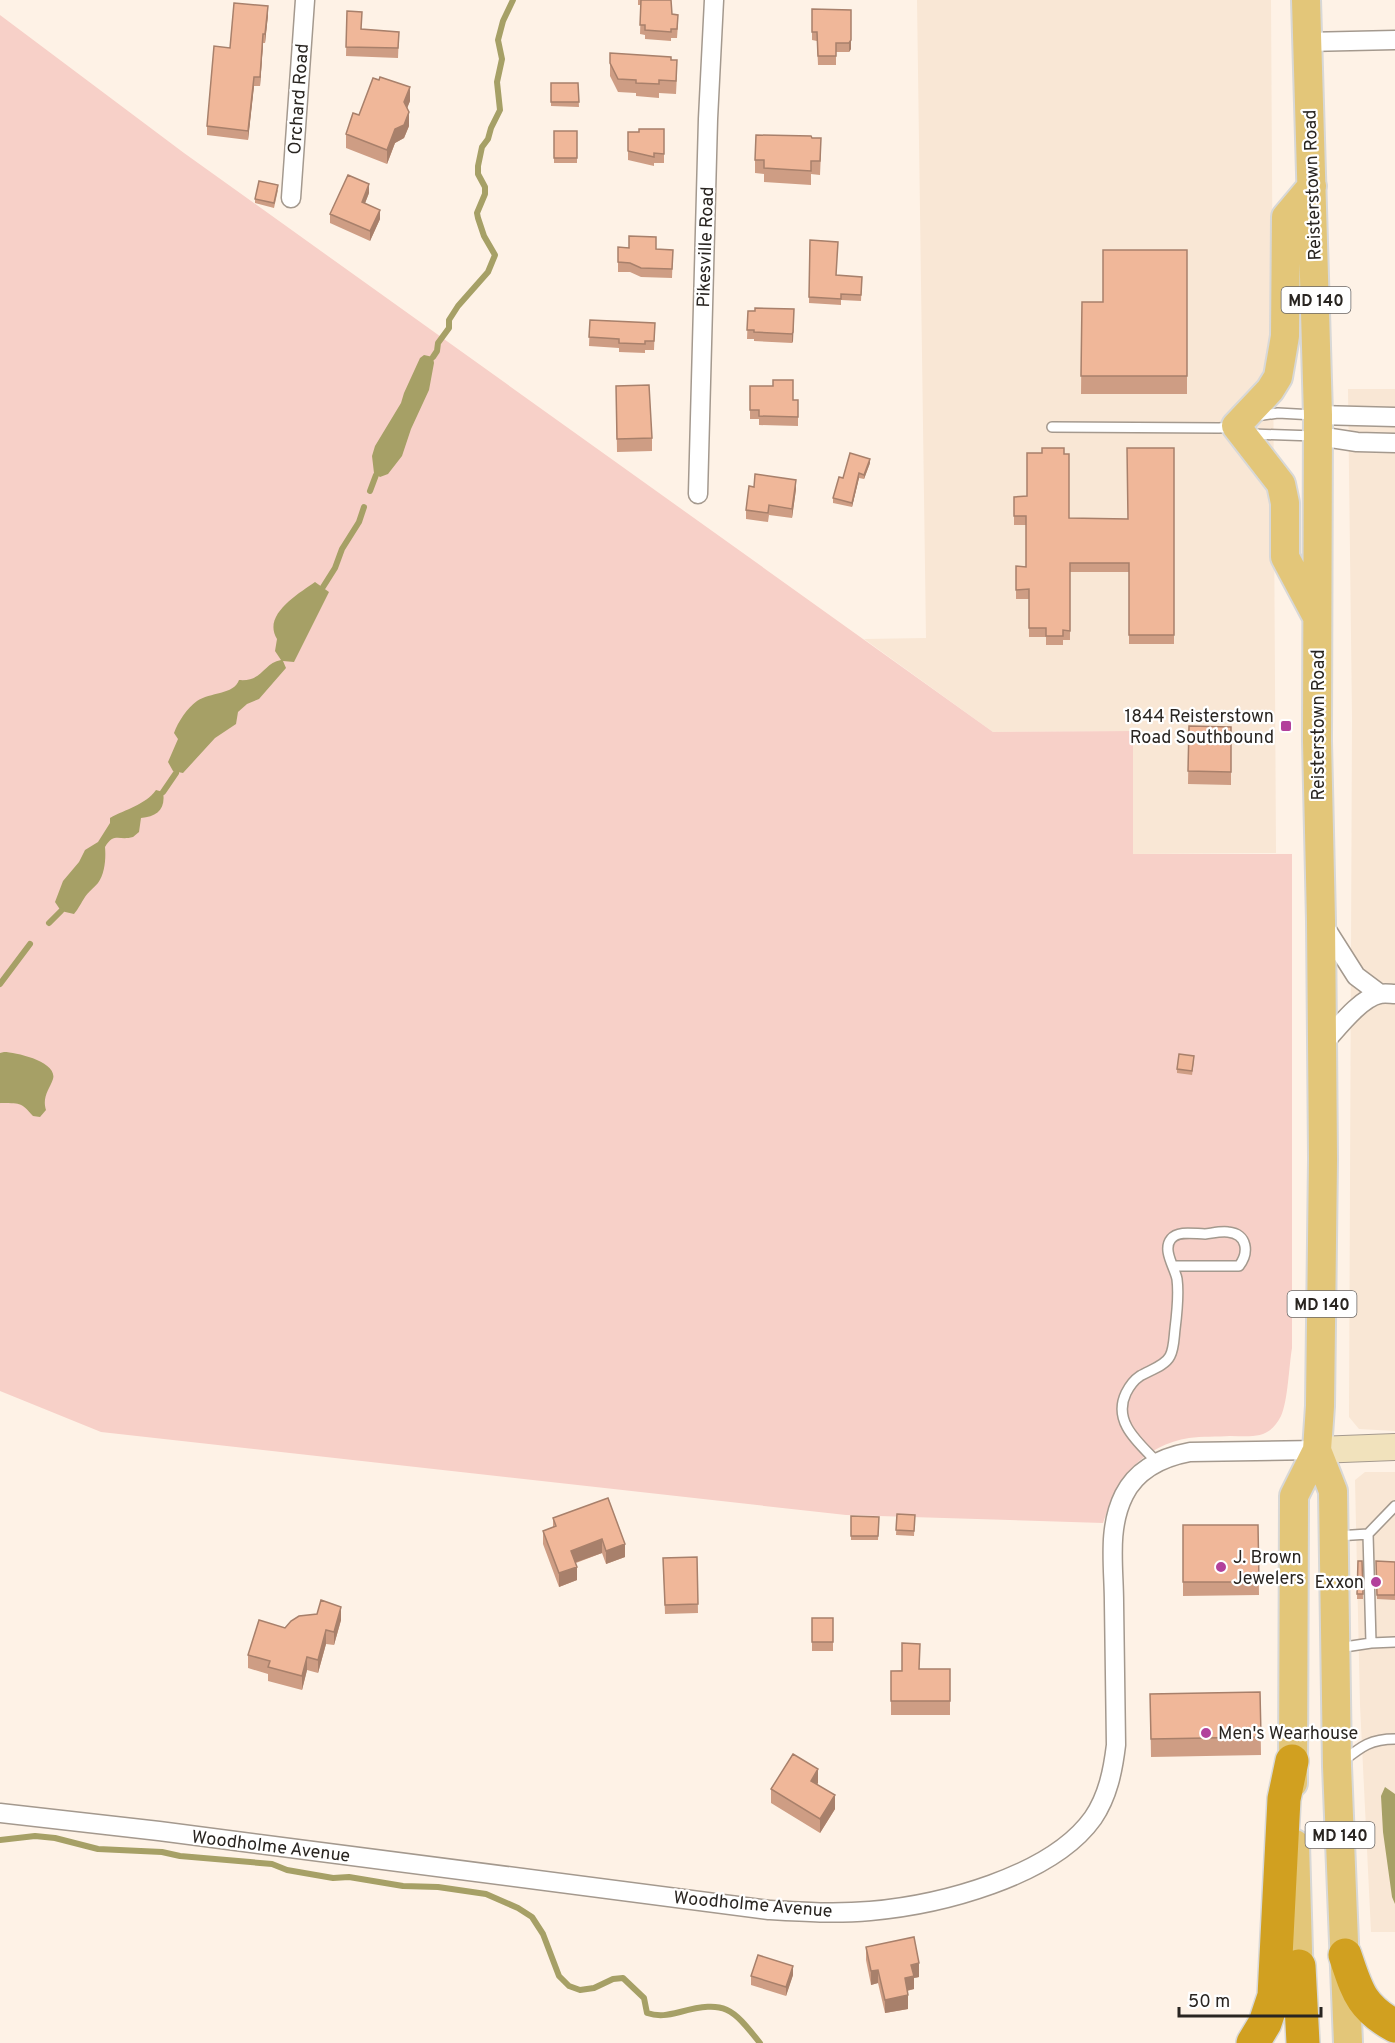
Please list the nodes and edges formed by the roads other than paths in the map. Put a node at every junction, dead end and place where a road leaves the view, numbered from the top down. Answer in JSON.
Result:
{"nodes":[{"id":1,"x":305,"y":0,"type":"edge"},
{"id":2,"x":714,"y":0,"type":"edge"},
{"id":3,"x":1306,"y":0,"type":"edge"},
{"id":4,"x":1395,"y":40,"type":"edge"},
{"id":5,"x":1306,"y":42,"type":"junction"},
{"id":6,"x":1312,"y":186,"type":"junction"},
{"id":7,"x":291,"y":198,"type":"dead end"},
{"id":8,"x":1395,"y":417,"type":"edge"},
{"id":9,"x":1236,"y":426,"type":"junction"},
{"id":10,"x":1318,"y":426,"type":"junction"},
{"id":11,"x":1052,"y":427,"type":"dead end"},
{"id":12,"x":1395,"y":443,"type":"edge"},
{"id":13,"x":698,"y":494,"type":"dead end"},
{"id":14,"x":1318,"y":619,"type":"junction"},
{"id":15,"x":1321,"y":921,"type":"junction"},
{"id":16,"x":1388,"y":994,"type":"edge"},
{"id":17,"x":1323,"y":1044,"type":"junction"},
{"id":18,"x":1173,"y":1266,"type":"junction"},
{"id":19,"x":1395,"y":1447,"type":"edge"},
{"id":20,"x":1317,"y":1450,"type":"junction"},
{"id":21,"x":1157,"y":1462,"type":"junction"},
{"id":22,"x":1395,"y":1506,"type":"edge"},
{"id":23,"x":1368,"y":1534,"type":"junction"},
{"id":24,"x":1334,"y":1536,"type":"junction"},
{"id":25,"x":1395,"y":1642,"type":"edge"},
{"id":26,"x":1371,"y":1643,"type":"junction"},
{"id":27,"x":1336,"y":1648,"type":"junction"},
{"id":28,"x":1395,"y":1739,"type":"edge"},
{"id":29,"x":1292,"y":1761,"type":"junction"},
{"id":30,"x":1337,"y":1766,"type":"junction"},
{"id":31,"x":0,"y":1813,"type":"edge"},
{"id":32,"x":1345,"y":1955,"type":"junction"},
{"id":33,"x":1299,"y":1966,"type":"junction"},
{"id":34,"x":1395,"y":2026,"type":"edge"},
{"id":35,"x":1253,"y":2043,"type":"edge"},
{"id":36,"x":1298,"y":2043,"type":"edge"},
{"id":37,"x":1303,"y":2043,"type":"edge"},
{"id":38,"x":1348,"y":2043,"type":"edge"}],
"edges":[{"from":1,"to":7,"type":"street","name":"Orchard Road"},
{"from":2,"to":13,"type":"street","name":"Pikesville Road"},
{"from":3,"to":5,"type":"main road","name":"Reisterstown Road","number":"MD 140"},
{"from":4,"to":5,"type":"street"},
{"from":5,"to":6,"type":"main road","name":"Reisterstown Road","number":"MD 140"},
{"from":6,"to":9,"type":"main road"},
{"from":6,"to":10,"type":"main road","name":"Reisterstown Road","number":"MD 140"},
{"from":8,"to":10,"type":"street"},
{"from":9,"to":10,"type":"lane"},
{"from":9,"to":10,"type":"lane"},
{"from":9,"to":11,"type":"lane"},
{"from":9,"to":14,"type":"main road"},
{"from":10,"to":12,"type":"street"},
{"from":10,"to":14,"type":"main road","name":"Reisterstown Road","number":"MD 140"},
{"from":14,"to":15,"type":"main road","name":"Reisterstown Road","number":"MD 140"},
{"from":15,"to":16,"type":"street"},
{"from":15,"to":17,"type":"main road","name":"Reisterstown Road","number":"MD 140"},
{"from":16,"to":17,"type":"street"},
{"from":17,"to":20,"type":"main road","name":"Reisterstown Road","number":"MD 140"},
{"from":18,"to":18,"type":"lane"},
{"from":18,"to":21,"type":"lane"},
{"from":19,"to":20,"type":"street"},
{"from":20,"to":21,"type":"street","name":"Woodholme Avenue"},
{"from":20,"to":24,"type":"main road","name":"Reisterstown Road","number":"MD 140"},
{"from":20,"to":29,"type":"main road","name":"Reisterstown Road","number":"MD 140"},
{"from":21,"to":31,"type":"street","name":"Woodholme Avenue"},
{"from":22,"to":23,"type":"lane"},
{"from":23,"to":24,"type":"lane"},
{"from":23,"to":26,"type":"lane"},
{"from":24,"to":27,"type":"main road","name":"Reisterstown Road","number":"MD 140"},
{"from":25,"to":26,"type":"lane"},
{"from":26,"to":27,"type":"lane"},
{"from":27,"to":30,"type":"main road","name":"Reisterstown Road","number":"MD 140"},
{"from":28,"to":30,"type":"lane"},
{"from":29,"to":33,"type":"main road","name":"Reisterstown Road","number":"MD 140"},
{"from":29,"to":35,"type":"highway"},
{"from":30,"to":32,"type":"main road","name":"Reisterstown Road","number":"MD 140"},
{"from":32,"to":34,"type":"highway"},
{"from":32,"to":38,"type":"main road","name":"Reisterstown Road","number":"MD 140"},
{"from":33,"to":36,"type":"main road","name":"Reisterstown Road","number":"MD 140"},
{"from":33,"to":37,"type":"highway"}]}
